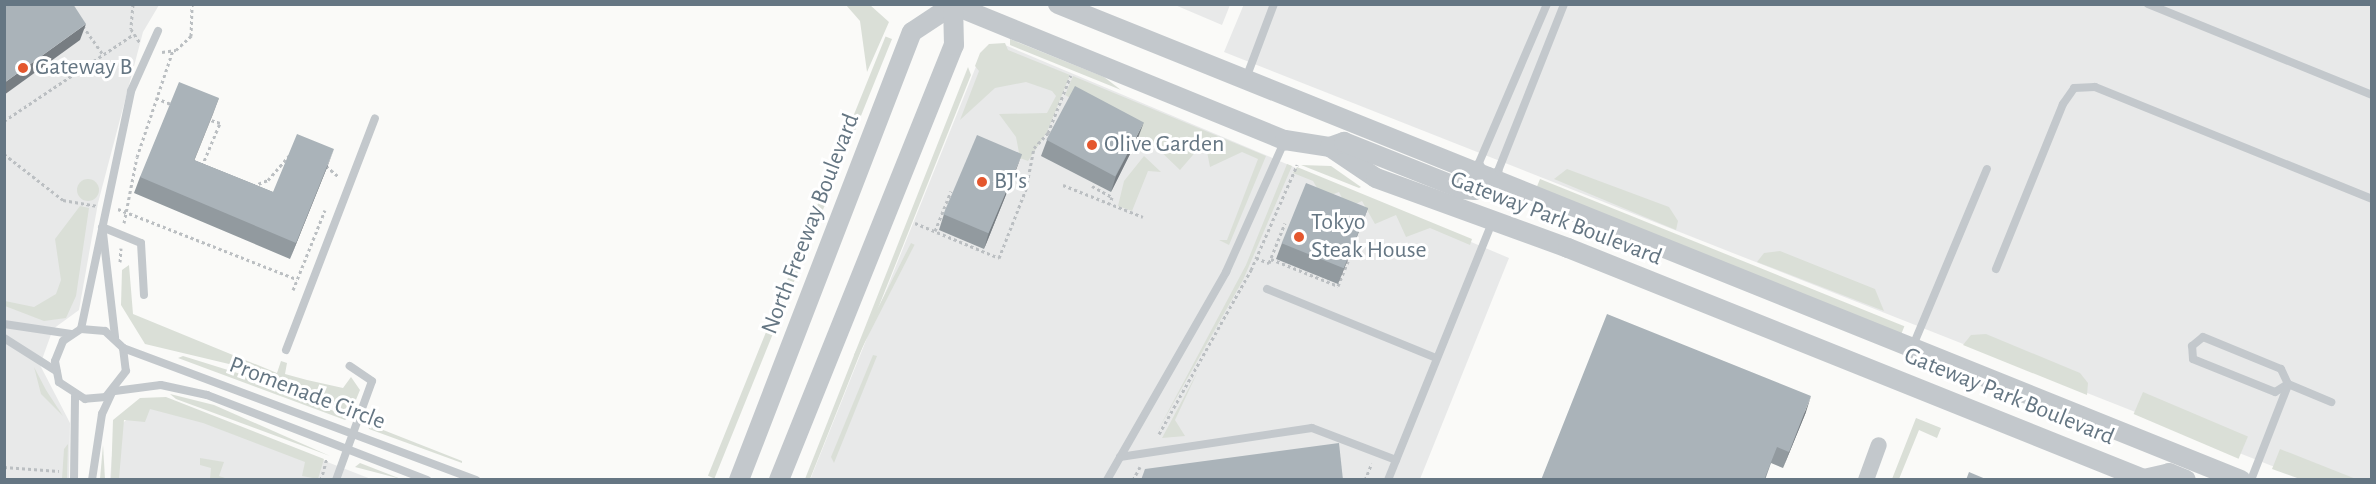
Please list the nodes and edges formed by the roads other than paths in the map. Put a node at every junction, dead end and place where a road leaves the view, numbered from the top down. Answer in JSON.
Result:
{"nodes":[{"id":1,"x":1058,"y":4,"type":"edge"},
{"id":2,"x":1274,"y":4,"type":"edge"},
{"id":3,"x":1547,"y":4,"type":"edge"},
{"id":4,"x":1564,"y":4,"type":"edge"},
{"id":5,"x":2148,"y":4,"type":"edge"},
{"id":6,"x":952,"y":5,"type":"edge"},
{"id":7,"x":158,"y":31,"type":"dead end"},
{"id":8,"x":1245,"y":81,"type":"junction"},
{"id":9,"x":2372,"y":95,"type":"edge"},
{"id":10,"x":375,"y":118,"type":"dead end"},
{"id":11,"x":1285,"y":140,"type":"junction"},
{"id":12,"x":1330,"y":147,"type":"junction"},
{"id":13,"x":1987,"y":169,"type":"dead end"},
{"id":14,"x":1486,"y":177,"type":"junction"},
{"id":15,"x":2372,"y":199,"type":"edge"},
{"id":16,"x":1492,"y":222,"type":"junction"},
{"id":17,"x":102,"y":226,"type":"junction"},
{"id":18,"x":1996,"y":269,"type":"dead end"},
{"id":19,"x":1267,"y":289,"type":"dead end"},
{"id":20,"x":144,"y":295,"type":"dead end"},
{"id":21,"x":4,"y":324,"type":"edge"},
{"id":22,"x":81,"y":329,"type":"junction"},
{"id":23,"x":71,"y":334,"type":"junction"},
{"id":24,"x":115,"y":337,"type":"junction"},
{"id":25,"x":4,"y":338,"type":"edge"},
{"id":26,"x":123,"y":348,"type":"junction"},
{"id":27,"x":1912,"y":348,"type":"junction"},
{"id":28,"x":286,"y":350,"type":"dead end"},
{"id":29,"x":1436,"y":358,"type":"junction"},
{"id":30,"x":350,"y":366,"type":"dead end"},
{"id":31,"x":56,"y":372,"type":"junction"},
{"id":32,"x":2288,"y":384,"type":"junction"},
{"id":33,"x":114,"y":391,"type":"junction"},
{"id":34,"x":75,"y":396,"type":"junction"},
{"id":35,"x":2331,"y":402,"type":"dead end"},
{"id":36,"x":353,"y":434,"type":"junction"},
{"id":37,"x":1879,"y":446,"type":"dead end"},
{"id":38,"x":347,"y":449,"type":"junction"},
{"id":39,"x":1120,"y":457,"type":"junction"},
{"id":40,"x":1396,"y":460,"type":"junction"},
{"id":41,"x":2145,"y":479,"type":"edge"},
{"id":42,"x":75,"y":480,"type":"edge"},
{"id":43,"x":92,"y":480,"type":"edge"},
{"id":44,"x":336,"y":480,"type":"edge"},
{"id":45,"x":427,"y":480,"type":"edge"},
{"id":46,"x":476,"y":480,"type":"edge"},
{"id":47,"x":739,"y":480,"type":"edge"},
{"id":48,"x":779,"y":480,"type":"edge"},
{"id":49,"x":1107,"y":480,"type":"edge"},
{"id":50,"x":1388,"y":480,"type":"edge"},
{"id":51,"x":1866,"y":480,"type":"edge"},
{"id":52,"x":2186,"y":480,"type":"edge"},
{"id":53,"x":2241,"y":480,"type":"edge"},
{"id":54,"x":2250,"y":480,"type":"edge"}],
"edges":[{"from":1,"to":8,"type":"street","name":"Gateway Park Boulevard"},
{"from":2,"to":8,"type":"lane"},
{"from":3,"to":14,"type":"lane"},
{"from":4,"to":14,"type":"lane"},
{"from":5,"to":9,"type":"lane"},
{"from":6,"to":11,"type":"street","name":"Gateway Park Boulevard"},
{"from":6,"to":47,"type":"street","name":"North Freeway Boulevard"},
{"from":6,"to":48,"type":"street"},
{"from":7,"to":17,"type":"lane"},
{"from":8,"to":14,"type":"street","name":"Gateway Park Boulevard"},
{"from":10,"to":28,"type":"lane"},
{"from":11,"to":12,"type":"street","name":"Gateway Park Boulevard"},
{"from":11,"to":39,"type":"lane"},
{"from":12,"to":14,"type":"street"},
{"from":12,"to":16,"type":"street","name":"Gateway Park Boulevard"},
{"from":13,"to":27,"type":"lane"},
{"from":14,"to":27,"type":"street","name":"Gateway Park Boulevard"},
{"from":15,"to":18,"type":"lane"},
{"from":16,"to":29,"type":"lane"},
{"from":16,"to":41,"type":"street","name":"Gateway Park Boulevard"},
{"from":17,"to":20,"type":"lane"},
{"from":17,"to":22,"type":"lane"},
{"from":17,"to":24,"type":"lane"},
{"from":19,"to":29,"type":"lane"},
{"from":21,"to":23,"type":"lane"},
{"from":22,"to":23,"type":"lane"},
{"from":22,"to":24,"type":"lane"},
{"from":23,"to":31,"type":"lane"},
{"from":24,"to":26,"type":"lane"},
{"from":25,"to":31,"type":"lane"},
{"from":26,"to":33,"type":"lane"},
{"from":26,"to":36,"type":"lane","name":"Promenade Circle"},
{"from":27,"to":53,"type":"street","name":"Gateway Park Boulevard"},
{"from":29,"to":40,"type":"lane"},
{"from":30,"to":36,"type":"lane"},
{"from":31,"to":34,"type":"lane"},
{"from":32,"to":32,"type":"lane"},
{"from":32,"to":35,"type":"lane"},
{"from":32,"to":54,"type":"lane"},
{"from":33,"to":34,"type":"lane","name":"Promenade Circle"},
{"from":33,"to":38,"type":"lane","name":"Promenade Circle"},
{"from":33,"to":43,"type":"lane"},
{"from":34,"to":42,"type":"lane"},
{"from":36,"to":38,"type":"lane"},
{"from":36,"to":46,"type":"lane","name":"Promenade Circle"},
{"from":37,"to":51,"type":"street"},
{"from":38,"to":44,"type":"lane"},
{"from":38,"to":45,"type":"lane","name":"Promenade Circle"},
{"from":39,"to":40,"type":"lane"},
{"from":39,"to":49,"type":"lane"},
{"from":40,"to":50,"type":"lane"},
{"from":41,"to":52,"type":"street"}]}
